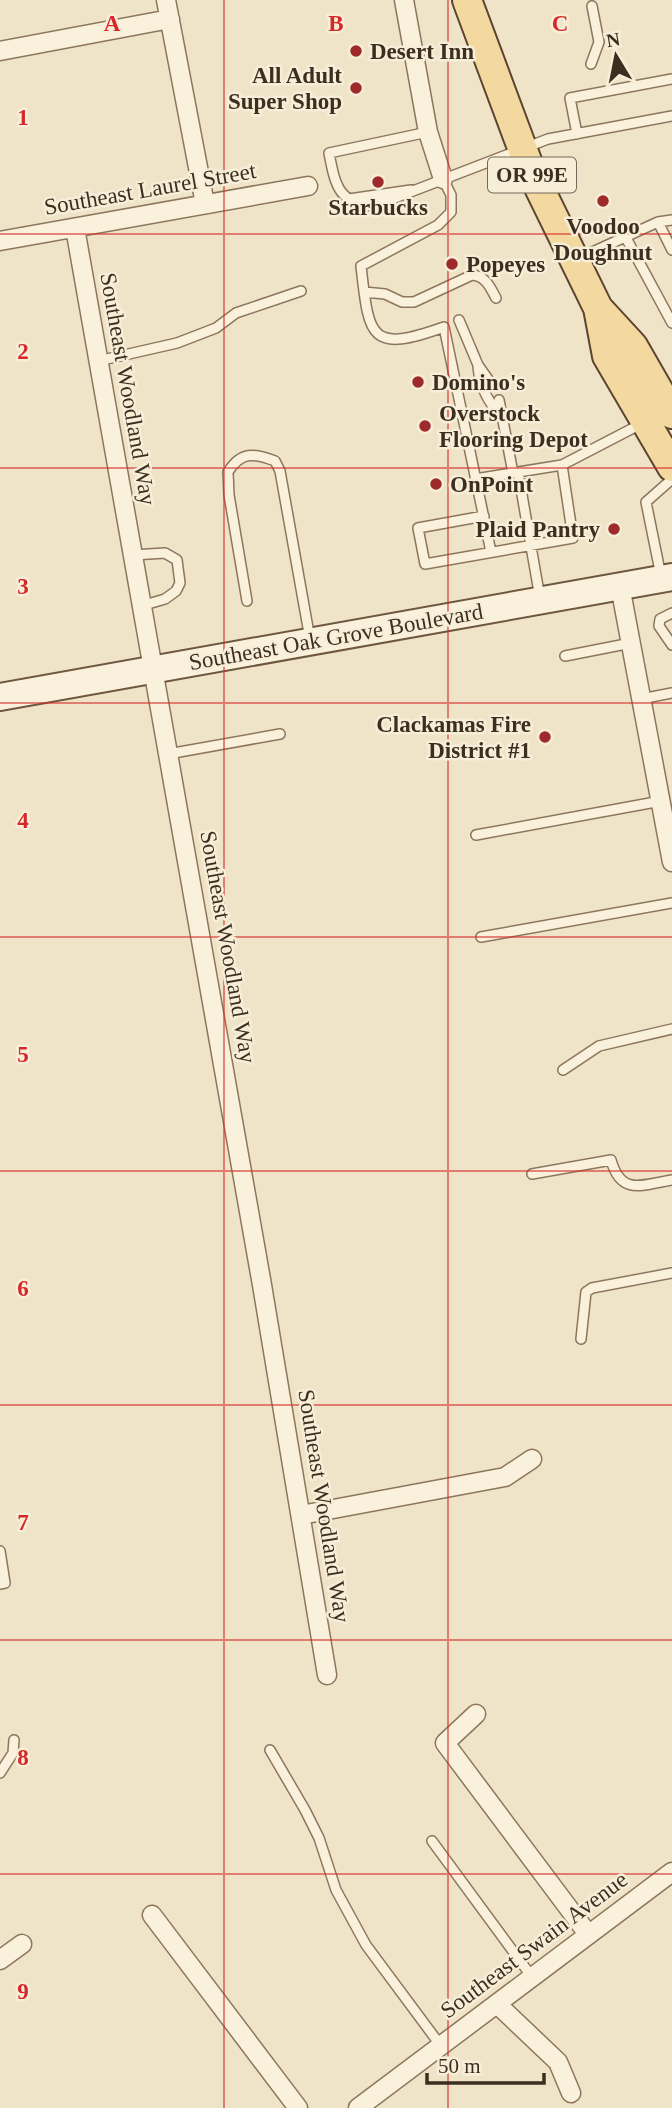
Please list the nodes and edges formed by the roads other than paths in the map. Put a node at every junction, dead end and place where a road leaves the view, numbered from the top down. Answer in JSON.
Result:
{"nodes":[{"id":1,"x":166,"y":0,"type":"edge"},
{"id":2,"x":404,"y":0,"type":"edge"},
{"id":3,"x":467,"y":0,"type":"edge"},
{"id":4,"x":592,"y":6,"type":"dead end"},
{"id":5,"x":170,"y":19,"type":"junction"},
{"id":6,"x":0,"y":51,"type":"edge"},
{"id":7,"x":592,"y":65,"type":"dead end"},
{"id":8,"x":672,"y":79,"type":"edge"},
{"id":9,"x":672,"y":116,"type":"edge"},
{"id":10,"x":428,"y":131,"type":"junction"},
{"id":11,"x":577,"y":134,"type":"junction"},
{"id":12,"x":522,"y":150,"type":"junction"},
{"id":13,"x":443,"y":179,"type":"junction"},
{"id":14,"x":308,"y":186,"type":"dead end"},
{"id":15,"x":205,"y":204,"type":"junction"},
{"id":16,"x":672,"y":220,"type":"edge"},
{"id":17,"x":658,"y":222,"type":"junction"},
{"id":18,"x":75,"y":228,"type":"junction"},
{"id":19,"x":625,"y":236,"type":"junction"},
{"id":20,"x":0,"y":241,"type":"edge"},
{"id":21,"x":672,"y":250,"type":"edge"},
{"id":22,"x":574,"y":260,"type":"junction"},
{"id":23,"x":301,"y":291,"type":"dead end"},
{"id":24,"x":364,"y":292,"type":"junction"},
{"id":25,"x":496,"y":298,"type":"dead end"},
{"id":26,"x":598,"y":309,"type":"junction"},
{"id":27,"x":459,"y":320,"type":"dead end"},
{"id":28,"x":672,"y":323,"type":"edge"},
{"id":29,"x":98,"y":361,"type":"junction"},
{"id":30,"x":478,"y":365,"type":"junction"},
{"id":31,"x":490,"y":382,"type":"dead end"},
{"id":32,"x":499,"y":400,"type":"dead end"},
{"id":33,"x":672,"y":414,"type":"edge"},
{"id":34,"x":504,"y":420,"type":"junction"},
{"id":35,"x":645,"y":422,"type":"junction"},
{"id":36,"x":562,"y":465,"type":"junction"},
{"id":37,"x":672,"y":467,"type":"edge"},
{"id":38,"x":515,"y":472,"type":"junction"},
{"id":39,"x":475,"y":479,"type":"junction"},
{"id":40,"x":672,"y":479,"type":"edge"},
{"id":41,"x":484,"y":516,"type":"junction"},
{"id":42,"x":531,"y":545,"type":"junction"},
{"id":43,"x":491,"y":552,"type":"junction"},
{"id":44,"x":132,"y":555,"type":"junction"},
{"id":45,"x":667,"y":578,"type":"edge"},
{"id":46,"x":620,"y":586,"type":"junction"},
{"id":47,"x":540,"y":600,"type":"junction"},
{"id":48,"x":247,"y":601,"type":"dead end"},
{"id":49,"x":141,"y":606,"type":"junction"},
{"id":50,"x":672,"y":613,"type":"edge"},
{"id":51,"x":311,"y":641,"type":"junction"},
{"id":52,"x":631,"y":643,"type":"junction"},
{"id":53,"x":672,"y":645,"type":"edge"},
{"id":54,"x":565,"y":656,"type":"dead end"},
{"id":55,"x":152,"y":670,"type":"junction"},
{"id":56,"x":672,"y":694,"type":"edge"},
{"id":57,"x":0,"y":697,"type":"edge"},
{"id":58,"x":641,"y":699,"type":"junction"},
{"id":59,"x":280,"y":734,"type":"dead end"},
{"id":60,"x":168,"y":754,"type":"junction"},
{"id":61,"x":661,"y":801,"type":"junction"},
{"id":62,"x":476,"y":835,"type":"dead end"},
{"id":63,"x":672,"y":862,"type":"edge"},
{"id":64,"x":672,"y":902,"type":"edge"},
{"id":65,"x":481,"y":937,"type":"dead end"},
{"id":66,"x":672,"y":1029,"type":"edge"},
{"id":67,"x":563,"y":1070,"type":"dead end"},
{"id":68,"x":532,"y":1174,"type":"dead end"},
{"id":69,"x":672,"y":1180,"type":"edge"},
{"id":70,"x":672,"y":1273,"type":"edge"},
{"id":71,"x":581,"y":1339,"type":"dead end"},
{"id":72,"x":532,"y":1459,"type":"dead end"},
{"id":73,"x":301,"y":1515,"type":"junction"},
{"id":74,"x":0,"y":1551,"type":"edge"},
{"id":75,"x":0,"y":1584,"type":"edge"},
{"id":76,"x":327,"y":1675,"type":"dead end"},
{"id":77,"x":476,"y":1714,"type":"dead end"},
{"id":78,"x":14,"y":1740,"type":"dead end"},
{"id":79,"x":270,"y":1750,"type":"dead end"},
{"id":80,"x":0,"y":1773,"type":"edge"},
{"id":81,"x":432,"y":1841,"type":"dead end"},
{"id":82,"x":672,"y":1872,"type":"edge"},
{"id":83,"x":152,"y":1915,"type":"dead end"},
{"id":84,"x":588,"y":1934,"type":"junction"},
{"id":85,"x":22,"y":1944,"type":"dead end"},
{"id":86,"x":0,"y":1961,"type":"edge"},
{"id":87,"x":532,"y":1978,"type":"junction"},
{"id":88,"x":497,"y":2004,"type":"junction"},
{"id":89,"x":441,"y":2046,"type":"junction"},
{"id":90,"x":571,"y":2093,"type":"dead end"},
{"id":91,"x":298,"y":2108,"type":"edge"},
{"id":92,"x":358,"y":2108,"type":"edge"}],
"edges":[{"from":1,"to":5,"type":"street"},
{"from":2,"to":10,"type":"street"},
{"from":3,"to":12,"type":"main road","number":"OR 99E"},
{"from":4,"to":7,"type":"lane"},
{"from":5,"to":6,"type":"street"},
{"from":5,"to":15,"type":"street"},
{"from":8,"to":11,"type":"lane"},
{"from":9,"to":11,"type":"lane"},
{"from":10,"to":13,"type":"street"},
{"from":10,"to":13,"type":"lane"},
{"from":11,"to":12,"type":"lane"},
{"from":12,"to":13,"type":"lane"},
{"from":12,"to":22,"type":"main road","number":"OR 99E"},
{"from":13,"to":24,"type":"lane"},
{"from":14,"to":15,"type":"street","name":"Southeast Laurel Street"},
{"from":15,"to":18,"type":"street","name":"Southeast Laurel Street"},
{"from":16,"to":17,"type":"lane"},
{"from":17,"to":19,"type":"lane"},
{"from":17,"to":21,"type":"lane"},
{"from":18,"to":20,"type":"street","name":"Southeast Laurel Street"},
{"from":18,"to":29,"type":"street","name":"Southeast Woodland Way"},
{"from":19,"to":22,"type":"lane"},
{"from":19,"to":28,"type":"lane"},
{"from":22,"to":26,"type":"main road","number":"OR 99E"},
{"from":23,"to":29,"type":"lane"},
{"from":24,"to":25,"type":"lane"},
{"from":24,"to":39,"type":"lane"},
{"from":26,"to":33,"type":"main road","number":"OR 99E"},
{"from":26,"to":35,"type":"main road","number":"OR 99E"},
{"from":27,"to":30,"type":"lane"},
{"from":29,"to":44,"type":"street","name":"Southeast Woodland Way"},
{"from":30,"to":31,"type":"lane"},
{"from":30,"to":34,"type":"lane"},
{"from":32,"to":34,"type":"lane"},
{"from":34,"to":38,"type":"lane"},
{"from":35,"to":36,"type":"lane"},
{"from":35,"to":37,"type":"main road","number":"OR 99E"},
{"from":36,"to":38,"type":"lane"},
{"from":36,"to":42,"type":"lane"},
{"from":38,"to":39,"type":"lane"},
{"from":38,"to":42,"type":"lane"},
{"from":39,"to":41,"type":"lane"},
{"from":40,"to":45,"type":"lane"},
{"from":41,"to":43,"type":"lane"},
{"from":41,"to":43,"type":"lane"},
{"from":42,"to":43,"type":"lane"},
{"from":42,"to":47,"type":"lane"},
{"from":44,"to":49,"type":"street","name":"Southeast Woodland Way"},
{"from":44,"to":49,"type":"lane"},
{"from":45,"to":46,"type":"street","name":"Southeast Oak Grove Boulevard"},
{"from":46,"to":47,"type":"street","name":"Southeast Oak Grove Boulevard"},
{"from":46,"to":52,"type":"street"},
{"from":47,"to":51,"type":"street","name":"Southeast Oak Grove Boulevard"},
{"from":48,"to":51,"type":"lane"},
{"from":49,"to":55,"type":"street","name":"Southeast Woodland Way"},
{"from":50,"to":53,"type":"lane"},
{"from":51,"to":55,"type":"street","name":"Southeast Oak Grove Boulevard"},
{"from":52,"to":54,"type":"lane"},
{"from":52,"to":58,"type":"street"},
{"from":55,"to":57,"type":"street","name":"Southeast Oak Grove Boulevard"},
{"from":55,"to":60,"type":"street","name":"Southeast Woodland Way"},
{"from":56,"to":58,"type":"lane"},
{"from":58,"to":61,"type":"street"},
{"from":59,"to":60,"type":"lane"},
{"from":60,"to":73,"type":"street","name":"Southeast Woodland Way"},
{"from":61,"to":62,"type":"lane"},
{"from":61,"to":63,"type":"street"},
{"from":64,"to":65,"type":"lane"},
{"from":66,"to":67,"type":"lane"},
{"from":68,"to":69,"type":"lane"},
{"from":70,"to":71,"type":"lane"},
{"from":72,"to":73,"type":"street"},
{"from":73,"to":76,"type":"street","name":"Southeast Woodland Way"},
{"from":74,"to":75,"type":"lane"},
{"from":77,"to":84,"type":"street"},
{"from":78,"to":80,"type":"lane"},
{"from":79,"to":89,"type":"lane"},
{"from":81,"to":87,"type":"lane"},
{"from":82,"to":84,"type":"street","name":"Southeast Swain Avenue"},
{"from":83,"to":91,"type":"street"},
{"from":84,"to":87,"type":"street","name":"Southeast Swain Avenue"},
{"from":85,"to":86,"type":"street"},
{"from":87,"to":88,"type":"street","name":"Southeast Swain Avenue"},
{"from":88,"to":89,"type":"street","name":"Southeast Swain Avenue"},
{"from":88,"to":90,"type":"street"},
{"from":89,"to":92,"type":"street","name":"Southeast Swain Avenue"}]}
